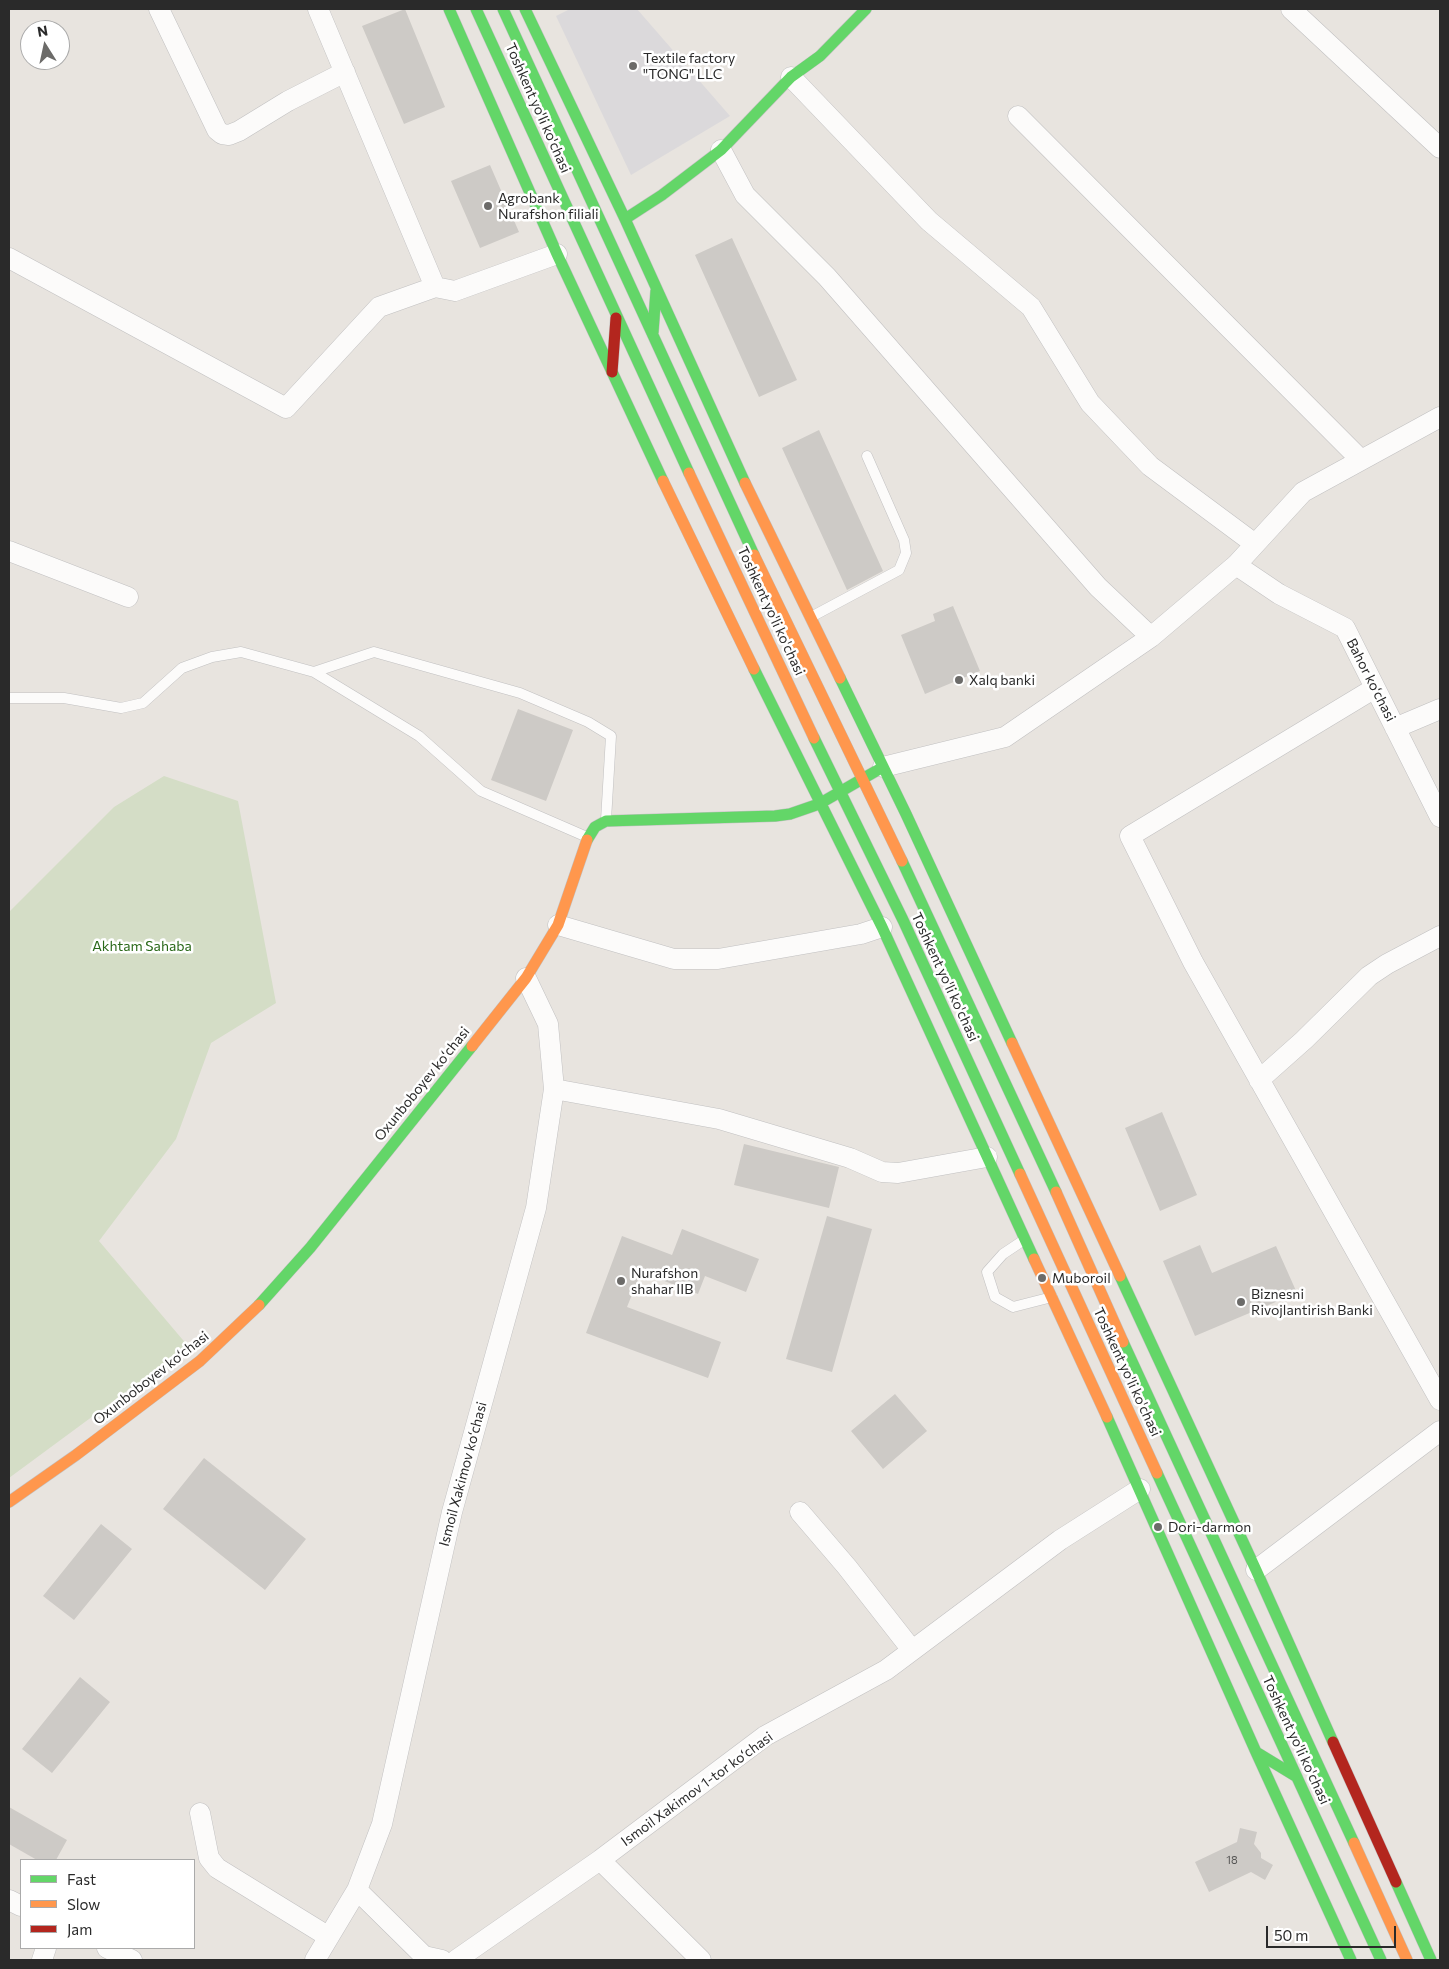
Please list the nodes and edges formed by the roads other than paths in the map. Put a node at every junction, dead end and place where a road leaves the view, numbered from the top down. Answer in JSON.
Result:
{"nodes":[{"id":1,"x":159,"y":9,"type":"edge"},
{"id":2,"x":318,"y":9,"type":"edge"},
{"id":3,"x":449,"y":9,"type":"edge"},
{"id":4,"x":476,"y":9,"type":"edge"},
{"id":5,"x":503,"y":9,"type":"edge"},
{"id":6,"x":526,"y":9,"type":"edge"},
{"id":7,"x":866,"y":9,"type":"edge"},
{"id":8,"x":1291,"y":9,"type":"edge"},
{"id":9,"x":345,"y":72,"type":"junction"},
{"id":10,"x":791,"y":77,"type":"junction"},
{"id":11,"x":1018,"y":116,"type":"dead end"},
{"id":12,"x":1440,"y":148,"type":"edge"},
{"id":13,"x":721,"y":150,"type":"junction"},
{"id":14,"x":624,"y":219,"type":"junction"},
{"id":15,"x":557,"y":254,"type":"junction"},
{"id":16,"x":9,"y":258,"type":"edge"},
{"id":17,"x":435,"y":287,"type":"junction"},
{"id":18,"x":656,"y":291,"type":"junction"},
{"id":19,"x":616,"y":316,"type":"junction"},
{"id":20,"x":652,"y":333,"type":"junction"},
{"id":21,"x":612,"y":372,"type":"junction"},
{"id":22,"x":1440,"y":417,"type":"edge"},
{"id":23,"x":867,"y":456,"type":"dead end"},
{"id":24,"x":1361,"y":460,"type":"junction"},
{"id":25,"x":1255,"y":544,"type":"junction"},
{"id":26,"x":9,"y":551,"type":"edge"},
{"id":27,"x":1236,"y":565,"type":"junction"},
{"id":28,"x":128,"y":597,"type":"dead end"},
{"id":29,"x":810,"y":618,"type":"junction"},
{"id":30,"x":1151,"y":638,"type":"junction"},
{"id":31,"x":314,"y":672,"type":"junction"},
{"id":32,"x":1375,"y":688,"type":"junction"},
{"id":33,"x":9,"y":698,"type":"edge"},
{"id":34,"x":1440,"y":709,"type":"edge"},
{"id":35,"x":1396,"y":728,"type":"junction"},
{"id":36,"x":883,"y":767,"type":"junction"},
{"id":37,"x":863,"y":779,"type":"junction"},
{"id":38,"x":840,"y":792,"type":"junction"},
{"id":39,"x":819,"y":804,"type":"junction"},
{"id":40,"x":1440,"y":817,"type":"edge"},
{"id":41,"x":606,"y":821,"type":"junction"},
{"id":42,"x":588,"y":837,"type":"junction"},
{"id":43,"x":558,"y":925,"type":"junction"},
{"id":44,"x":882,"y":927,"type":"junction"},
{"id":45,"x":1440,"y":936,"type":"edge"},
{"id":46,"x":526,"y":978,"type":"junction"},
{"id":47,"x":1259,"y":1080,"type":"junction"},
{"id":48,"x":554,"y":1089,"type":"junction"},
{"id":49,"x":1050,"y":1128,"type":"junction"},
{"id":50,"x":1032,"y":1138,"type":"junction"},
{"id":51,"x":987,"y":1157,"type":"junction"},
{"id":52,"x":1025,"y":1240,"type":"junction"},
{"id":53,"x":1052,"y":1297,"type":"junction"},
{"id":54,"x":1440,"y":1400,"type":"edge"},
{"id":55,"x":1440,"y":1431,"type":"edge"},
{"id":56,"x":1140,"y":1489,"type":"junction"},
{"id":57,"x":9,"y":1502,"type":"edge"},
{"id":58,"x":800,"y":1512,"type":"dead end"},
{"id":59,"x":1256,"y":1570,"type":"junction"},
{"id":60,"x":912,"y":1650,"type":"junction"},
{"id":61,"x":1256,"y":1752,"type":"junction"},
{"id":62,"x":1322,"y":1773,"type":"junction"},
{"id":63,"x":1297,"y":1777,"type":"junction"},
{"id":64,"x":1352,"y":1786,"type":"junction"},
{"id":65,"x":200,"y":1813,"type":"dead end"},
{"id":66,"x":600,"y":1860,"type":"junction"},
{"id":67,"x":357,"y":1890,"type":"junction"},
{"id":68,"x":329,"y":1937,"type":"junction"},
{"id":69,"x":109,"y":1949,"type":"edge"},
{"id":70,"x":132,"y":1960,"type":"edge"},
{"id":71,"x":314,"y":1960,"type":"edge"},
{"id":72,"x":442,"y":1960,"type":"edge"},
{"id":73,"x":456,"y":1960,"type":"edge"},
{"id":74,"x":701,"y":1960,"type":"edge"},
{"id":75,"x":1351,"y":1960,"type":"edge"},
{"id":76,"x":1380,"y":1960,"type":"edge"},
{"id":77,"x":1407,"y":1960,"type":"edge"},
{"id":78,"x":1431,"y":1960,"type":"edge"}],
"edges":[{"from":1,"to":9,"type":"street"},
{"from":2,"to":9,"type":"street"},
{"from":3,"to":15,"type":"street"},
{"from":4,"to":19,"type":"street","name":"Toshkent yo'li ko'chasi"},
{"from":5,"to":20,"type":"street","name":"Toshkent yo'li ko'chasi"},
{"from":6,"to":14,"type":"street"},
{"from":7,"to":10,"type":"street"},
{"from":8,"to":12,"type":"street"},
{"from":9,"to":17,"type":"street"},
{"from":10,"to":13,"type":"street"},
{"from":10,"to":25,"type":"street"},
{"from":11,"to":24,"type":"street"},
{"from":13,"to":14,"type":"street"},
{"from":13,"to":30,"type":"street"},
{"from":14,"to":18,"type":"street"},
{"from":15,"to":17,"type":"street"},
{"from":15,"to":21,"type":"street"},
{"from":16,"to":17,"type":"street"},
{"from":18,"to":20,"type":"street"},
{"from":18,"to":29,"type":"street"},
{"from":19,"to":21,"type":"street"},
{"from":19,"to":38,"type":"street","name":"Toshkent yo'li ko'chasi"},
{"from":20,"to":37,"type":"street","name":"Toshkent yo'li ko'chasi"},
{"from":21,"to":39,"type":"street"},
{"from":22,"to":24,"type":"street"},
{"from":23,"to":29,"type":"lane"},
{"from":24,"to":25,"type":"street"},
{"from":25,"to":27,"type":"street"},
{"from":26,"to":28,"type":"street"},
{"from":27,"to":30,"type":"street"},
{"from":27,"to":32,"type":"street","name":"Bahor ko‘chasi"},
{"from":29,"to":36,"type":"street"},
{"from":30,"to":36,"type":"street"},
{"from":31,"to":33,"type":"lane"},
{"from":31,"to":41,"type":"lane"},
{"from":31,"to":42,"type":"lane"},
{"from":32,"to":35,"type":"street","name":"Bahor ko‘chasi"},
{"from":32,"to":47,"type":"street"},
{"from":34,"to":35,"type":"street"},
{"from":35,"to":40,"type":"street","name":"Bahor ko‘chasi"},
{"from":36,"to":37,"type":"street"},
{"from":36,"to":49,"type":"street"},
{"from":37,"to":38,"type":"street"},
{"from":37,"to":50,"type":"street","name":"Toshkent yo'li ko'chasi"},
{"from":38,"to":39,"type":"street"},
{"from":38,"to":63,"type":"street","name":"Toshkent yo'li ko'chasi"},
{"from":39,"to":41,"type":"street"},
{"from":39,"to":44,"type":"street"},
{"from":41,"to":42,"type":"street","name":"Oxunboboyev ko‘chasi"},
{"from":42,"to":43,"type":"street","name":"Oxunboboyev ko‘chasi"},
{"from":43,"to":44,"type":"street"},
{"from":43,"to":46,"type":"street","name":"Oxunboboyev ko‘chasi"},
{"from":44,"to":51,"type":"street"},
{"from":45,"to":47,"type":"street"},
{"from":46,"to":48,"type":"street","name":"Ismoil Xakimov ko‘chasi"},
{"from":46,"to":57,"type":"street","name":"Oxunboboyev ko‘chasi"},
{"from":47,"to":54,"type":"street"},
{"from":48,"to":51,"type":"street"},
{"from":48,"to":67,"type":"street","name":"Ismoil Xakimov ko‘chasi"},
{"from":49,"to":50,"type":"street"},
{"from":49,"to":59,"type":"street"},
{"from":50,"to":62,"type":"street","name":"Toshkent yo'li ko'chasi"},
{"from":51,"to":52,"type":"street"},
{"from":52,"to":53,"type":"street"},
{"from":52,"to":53,"type":"lane"},
{"from":53,"to":56,"type":"street"},
{"from":55,"to":59,"type":"street"},
{"from":56,"to":60,"type":"street","name":"Ismoil Xakimov 1-tor ko‘chasi"},
{"from":56,"to":61,"type":"street"},
{"from":58,"to":60,"type":"street"},
{"from":59,"to":64,"type":"street"},
{"from":60,"to":66,"type":"street","name":"Ismoil Xakimov 1-tor ko‘chasi"},
{"from":61,"to":63,"type":"street"},
{"from":61,"to":75,"type":"street"},
{"from":62,"to":64,"type":"street"},
{"from":62,"to":77,"type":"street","name":"Toshkent yo'li ko'chasi"},
{"from":63,"to":76,"type":"street","name":"Toshkent yo'li ko'chasi"},
{"from":64,"to":78,"type":"street"},
{"from":65,"to":68,"type":"street"},
{"from":66,"to":73,"type":"street","name":"Ismoil Xakimov 1-tor ko‘chasi"},
{"from":66,"to":74,"type":"street"},
{"from":67,"to":68,"type":"street","name":"Ismoil Xakimov ko‘chasi"},
{"from":67,"to":72,"type":"street"},
{"from":68,"to":71,"type":"street","name":"Ismoil Xakimov ko‘chasi"},
{"from":69,"to":70,"type":"street"}]}
